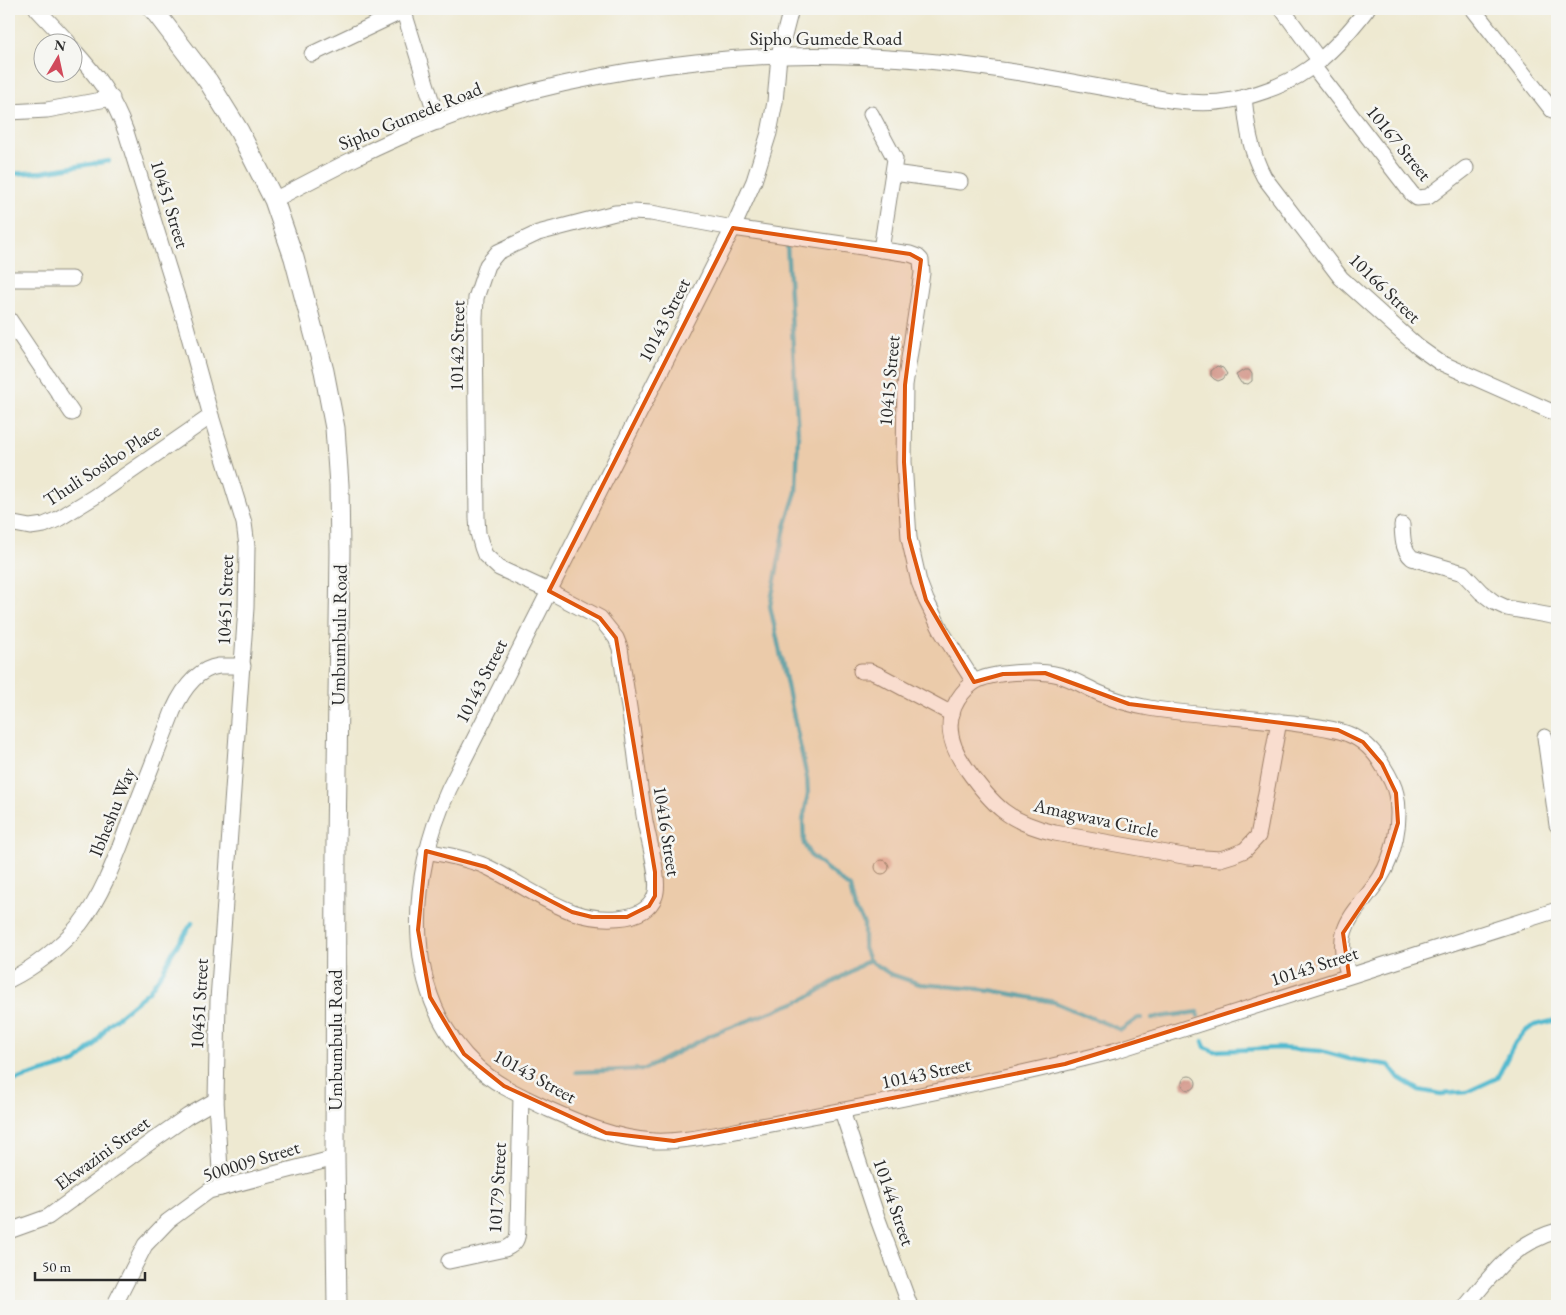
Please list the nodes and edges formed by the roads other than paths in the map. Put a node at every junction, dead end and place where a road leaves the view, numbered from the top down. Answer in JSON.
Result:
{"nodes":[{"id":1,"x":37,"y":9,"type":"edge"},
{"id":2,"x":153,"y":9,"type":"edge"},
{"id":3,"x":791,"y":9,"type":"edge"},
{"id":4,"x":1282,"y":9,"type":"edge"},
{"id":5,"x":1367,"y":9,"type":"edge"},
{"id":6,"x":1473,"y":9,"type":"edge"},
{"id":7,"x":403,"y":10,"type":"edge"},
{"id":8,"x":59,"y":32,"type":"edge"},
{"id":9,"x":312,"y":54,"type":"dead end"},
{"id":10,"x":779,"y":55,"type":"junction"},
{"id":11,"x":82,"y":60,"type":"edge"},
{"id":12,"x":1317,"y":64,"type":"junction"},
{"id":13,"x":1244,"y":97,"type":"junction"},
{"id":14,"x":112,"y":98,"type":"junction"},
{"id":15,"x":1552,"y":110,"type":"dead end"},
{"id":16,"x":9,"y":112,"type":"edge"},
{"id":17,"x":871,"y":114,"type":"dead end"},
{"id":18,"x":438,"y":122,"type":"junction"},
{"id":19,"x":1466,"y":168,"type":"dead end"},
{"id":20,"x":893,"y":173,"type":"junction"},
{"id":21,"x":960,"y":182,"type":"dead end"},
{"id":22,"x":274,"y":200,"type":"junction"},
{"id":23,"x":733,"y":228,"type":"junction"},
{"id":24,"x":881,"y":250,"type":"junction"},
{"id":25,"x":9,"y":279,"type":"edge"},
{"id":26,"x":72,"y":279,"type":"dead end"},
{"id":27,"x":9,"y":319,"type":"edge"},
{"id":28,"x":72,"y":414,"type":"dead end"},
{"id":29,"x":1557,"y":414,"type":"edge"},
{"id":30,"x":211,"y":416,"type":"junction"},
{"id":31,"x":9,"y":524,"type":"edge"},
{"id":32,"x":1402,"y":525,"type":"dead end"},
{"id":33,"x":549,"y":590,"type":"junction"},
{"id":34,"x":1557,"y":617,"type":"edge"},
{"id":35,"x":242,"y":666,"type":"junction"},
{"id":36,"x":861,"y":671,"type":"dead end"},
{"id":37,"x":974,"y":682,"type":"junction"},
{"id":38,"x":952,"y":714,"type":"junction"},
{"id":39,"x":1279,"y":721,"type":"junction"},
{"id":40,"x":1544,"y":737,"type":"dead end"},
{"id":41,"x":1557,"y":825,"type":"edge"},
{"id":42,"x":426,"y":851,"type":"junction"},
{"id":43,"x":1557,"y":910,"type":"edge"},
{"id":44,"x":1350,"y":975,"type":"junction"},
{"id":45,"x":9,"y":980,"type":"edge"},
{"id":46,"x":522,"y":1096,"type":"junction"},
{"id":47,"x":216,"y":1100,"type":"junction"},
{"id":48,"x":842,"y":1111,"type":"junction"},
{"id":49,"x":335,"y":1158,"type":"junction"},
{"id":50,"x":221,"y":1188,"type":"junction"},
{"id":51,"x":9,"y":1231,"type":"edge"},
{"id":52,"x":1557,"y":1231,"type":"edge"},
{"id":53,"x":449,"y":1260,"type":"dead end"},
{"id":54,"x":114,"y":1306,"type":"edge"},
{"id":55,"x":337,"y":1306,"type":"edge"},
{"id":56,"x":910,"y":1306,"type":"edge"},
{"id":57,"x":1466,"y":1306,"type":"edge"}],
"edges":[{"from":1,"to":8,"type":"street"},
{"from":2,"to":22,"type":"main road","name":"Umbumbulu Road"},
{"from":3,"to":10,"type":"street","name":"10143 Street"},
{"from":4,"to":12,"type":"street"},
{"from":5,"to":12,"type":"street","name":"Sipho Gumede Road"},
{"from":6,"to":15,"type":"street"},
{"from":7,"to":9,"type":"street"},
{"from":7,"to":18,"type":"street"},
{"from":10,"to":13,"type":"street","name":"Sipho Gumede Road"},
{"from":10,"to":18,"type":"street","name":"Sipho Gumede Road"},
{"from":10,"to":23,"type":"street","name":"10143 Street"},
{"from":11,"to":14,"type":"street","name":"10451 Street"},
{"from":12,"to":13,"type":"street","name":"Sipho Gumede Road"},
{"from":12,"to":19,"type":"street","name":"10167 Street"},
{"from":13,"to":29,"type":"street","name":"10166 Street"},
{"from":14,"to":16,"type":"street"},
{"from":14,"to":30,"type":"street","name":"10451 Street"},
{"from":17,"to":20,"type":"street"},
{"from":18,"to":22,"type":"street","name":"Sipho Gumede Road"},
{"from":20,"to":21,"type":"street"},
{"from":20,"to":24,"type":"street"},
{"from":22,"to":49,"type":"main road","name":"Umbumbulu Road"},
{"from":23,"to":24,"type":"street","name":"10415 Street"},
{"from":23,"to":33,"type":"street","name":"10143 Street"},
{"from":23,"to":33,"type":"street","name":"10142 Street"},
{"from":24,"to":37,"type":"street","name":"10415 Street"},
{"from":25,"to":26,"type":"street"},
{"from":27,"to":28,"type":"street"},
{"from":30,"to":31,"type":"street","name":"Thuli Sosibo Place"},
{"from":30,"to":35,"type":"street","name":"10451 Street"},
{"from":32,"to":34,"type":"street"},
{"from":33,"to":42,"type":"street","name":"10143 Street"},
{"from":33,"to":42,"type":"street","name":"10416 Street"},
{"from":35,"to":45,"type":"street","name":"Ibheshu Way"},
{"from":35,"to":47,"type":"street","name":"10451 Street"},
{"from":36,"to":38,"type":"street"},
{"from":37,"to":38,"type":"street","name":"Amagwava Circle"},
{"from":37,"to":39,"type":"street"},
{"from":38,"to":39,"type":"street","name":"Amagwava Circle"},
{"from":39,"to":44,"type":"street"},
{"from":40,"to":41,"type":"street"},
{"from":42,"to":46,"type":"street","name":"10143 Street"},
{"from":43,"to":44,"type":"street","name":"10143 Street"},
{"from":44,"to":48,"type":"street","name":"10143 Street"},
{"from":46,"to":48,"type":"street","name":"10143 Street"},
{"from":46,"to":53,"type":"street","name":"10179 Street"},
{"from":47,"to":50,"type":"street","name":"10451 Street"},
{"from":47,"to":51,"type":"street","name":"Ekwazini Street"},
{"from":48,"to":56,"type":"street","name":"10144 Street"},
{"from":49,"to":50,"type":"street","name":"500009 Street"},
{"from":49,"to":55,"type":"main road","name":"Umbumbulu Road"},
{"from":50,"to":54,"type":"street","name":"500009 Street"},
{"from":52,"to":57,"type":"street"}]}
